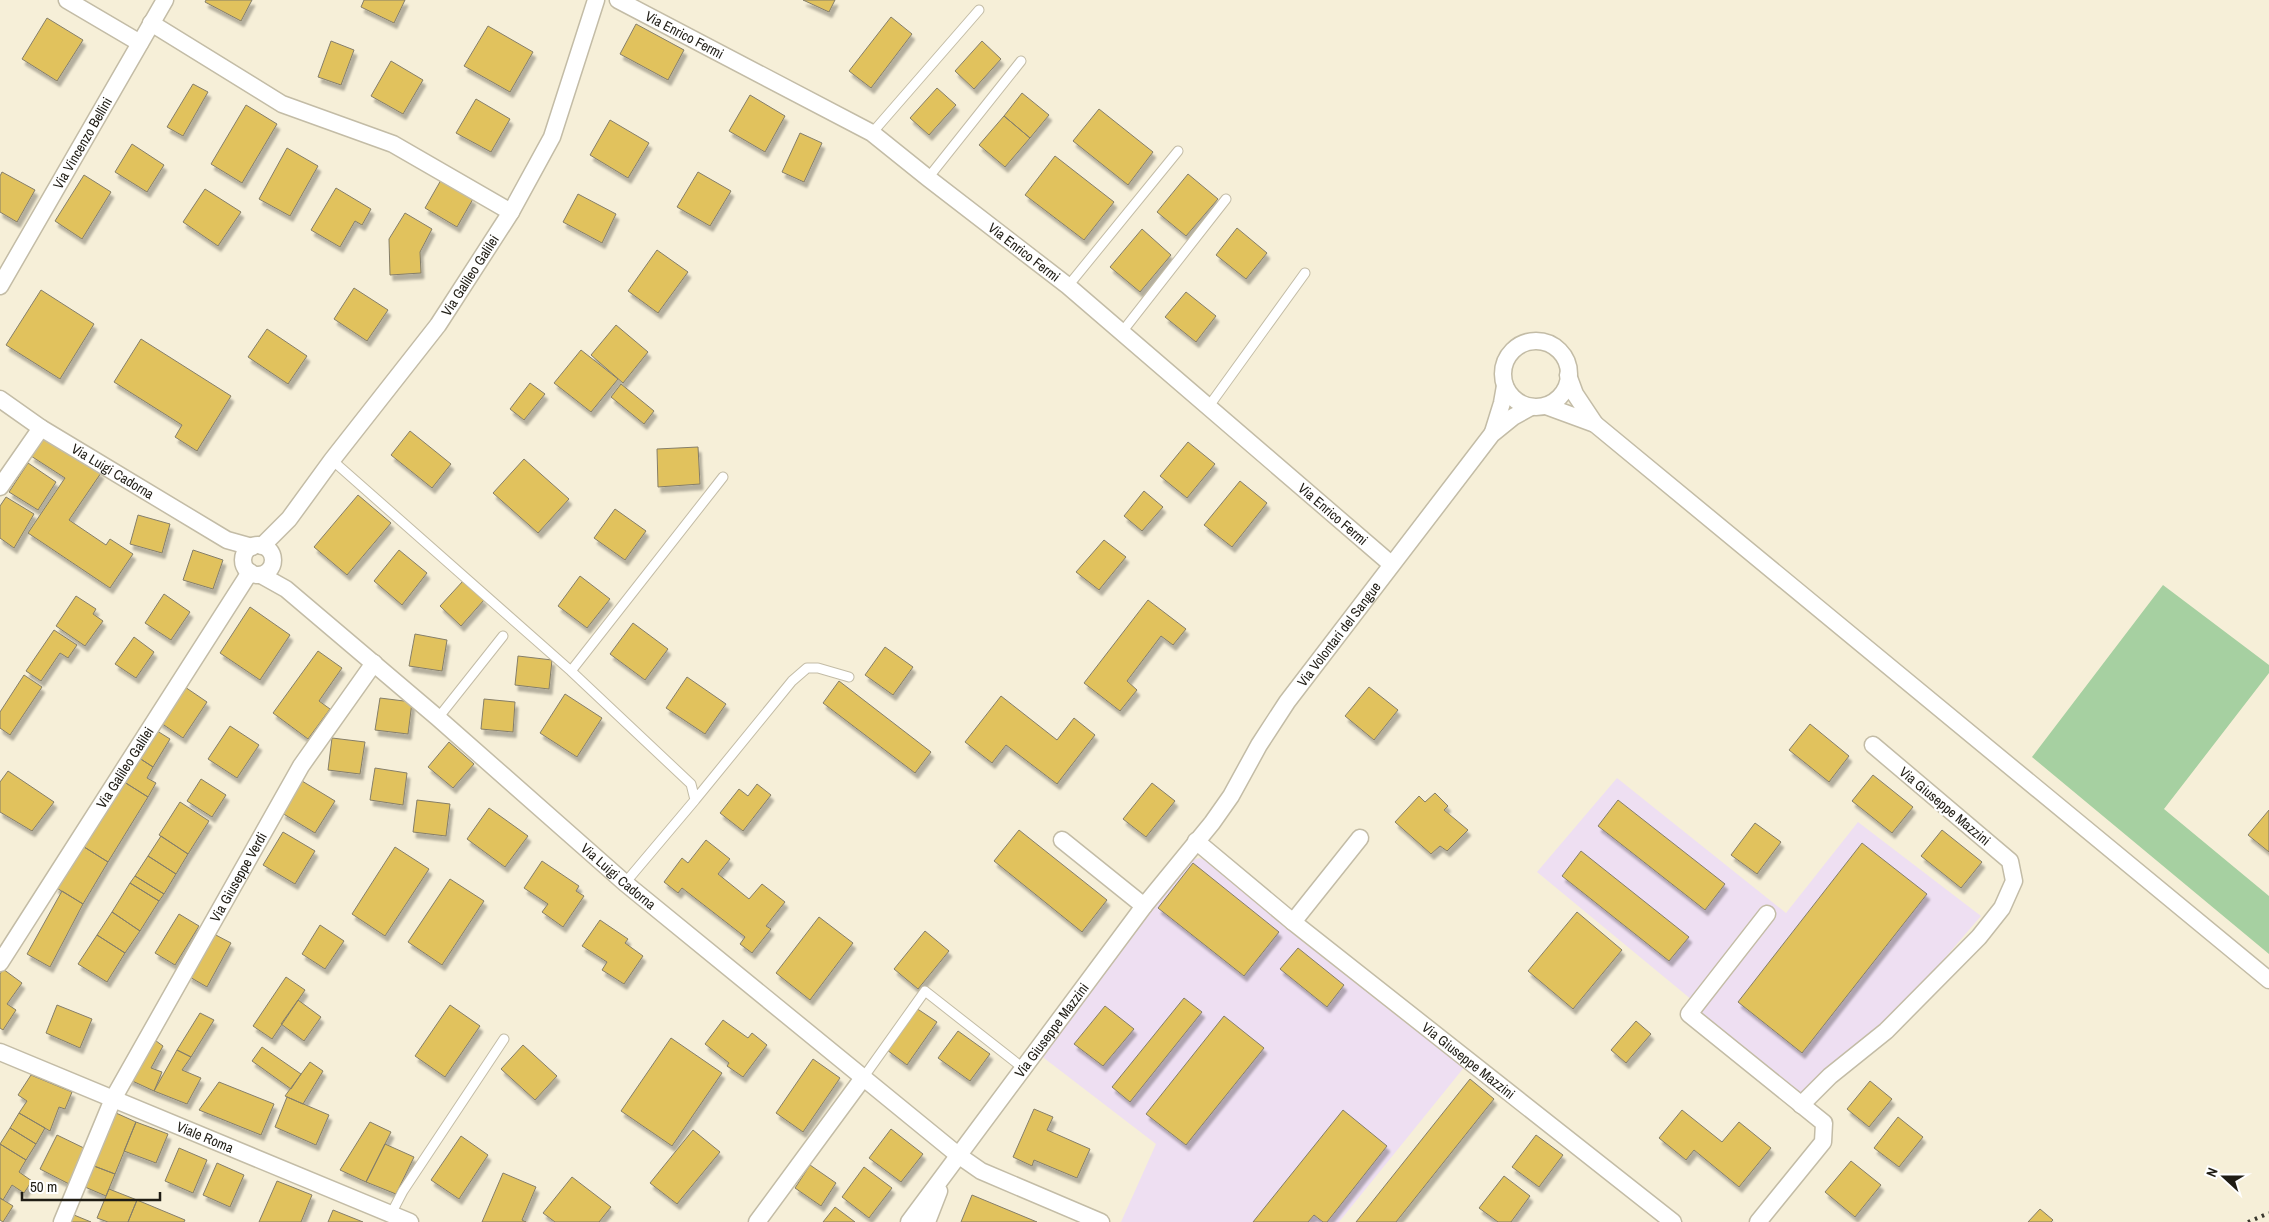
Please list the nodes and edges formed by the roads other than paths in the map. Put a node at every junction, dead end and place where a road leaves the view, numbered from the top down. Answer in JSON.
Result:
{"nodes":[{"id":1,"x":67,"y":0,"type":"edge"},
{"id":2,"x":165,"y":0,"type":"edge"},
{"id":3,"x":596,"y":0,"type":"edge"},
{"id":4,"x":618,"y":0,"type":"edge"},
{"id":5,"x":979,"y":10,"type":"dead end"},
{"id":6,"x":151,"y":23,"type":"junction"},
{"id":7,"x":140,"y":43,"type":"junction"},
{"id":8,"x":1021,"y":61,"type":"dead end"},
{"id":9,"x":872,"y":133,"type":"junction"},
{"id":10,"x":1178,"y":151,"type":"dead end"},
{"id":11,"x":928,"y":178,"type":"junction"},
{"id":12,"x":1226,"y":199,"type":"dead end"},
{"id":13,"x":511,"y":212,"type":"junction"},
{"id":14,"x":1305,"y":273,"type":"dead end"},
{"id":15,"x":0,"y":286,"type":"edge"},
{"id":16,"x":1068,"y":286,"type":"junction"},
{"id":17,"x":1122,"y":332,"type":"junction"},
{"id":18,"x":1568,"y":375,"type":"junction"},
{"id":19,"x":1505,"y":386,"type":"junction"},
{"id":20,"x":0,"y":399,"type":"edge"},
{"id":21,"x":1209,"y":406,"type":"junction"},
{"id":22,"x":1538,"y":406,"type":"junction"},
{"id":23,"x":1595,"y":424,"type":"junction"},
{"id":24,"x":41,"y":428,"type":"junction"},
{"id":25,"x":1492,"y":434,"type":"junction"},
{"id":26,"x":332,"y":460,"type":"junction"},
{"id":27,"x":723,"y":477,"type":"dead end"},
{"id":28,"x":0,"y":487,"type":"edge"},
{"id":29,"x":227,"y":540,"type":"junction"},
{"id":30,"x":265,"y":553,"type":"junction"},
{"id":31,"x":1391,"y":564,"type":"junction"},
{"id":32,"x":252,"y":570,"type":"junction"},
{"id":33,"x":286,"y":589,"type":"junction"},
{"id":34,"x":503,"y":636,"type":"dead end"},
{"id":35,"x":374,"y":663,"type":"junction"},
{"id":36,"x":572,"y":671,"type":"junction"},
{"id":37,"x":848,"y":677,"type":"dead end"},
{"id":38,"x":438,"y":718,"type":"junction"},
{"id":39,"x":1873,"y":745,"type":"dead end"},
{"id":40,"x":695,"y":800,"type":"junction"},
{"id":41,"x":1360,"y":838,"type":"dead end"},
{"id":42,"x":1062,"y":840,"type":"dead end"},
{"id":43,"x":1196,"y":842,"type":"junction"},
{"id":44,"x":625,"y":883,"type":"junction"},
{"id":45,"x":1144,"y":906,"type":"junction"},
{"id":46,"x":1767,"y":914,"type":"dead end"},
{"id":47,"x":1293,"y":922,"type":"junction"},
{"id":48,"x":0,"y":962,"type":"edge"},
{"id":49,"x":2269,"y":980,"type":"edge"},
{"id":50,"x":504,"y":1039,"type":"dead end"},
{"id":51,"x":0,"y":1052,"type":"edge"},
{"id":52,"x":1023,"y":1068,"type":"junction"},
{"id":53,"x":863,"y":1078,"type":"junction"},
{"id":54,"x":113,"y":1099,"type":"junction"},
{"id":55,"x":1801,"y":1105,"type":"junction"},
{"id":56,"x":958,"y":1155,"type":"junction"},
{"id":57,"x":946,"y":1172,"type":"junction"},
{"id":58,"x":391,"y":1214,"type":"junction"},
{"id":59,"x":62,"y":1222,"type":"edge"},
{"id":60,"x":410,"y":1222,"type":"edge"},
{"id":61,"x":756,"y":1222,"type":"edge"},
{"id":62,"x":909,"y":1222,"type":"edge"},
{"id":63,"x":927,"y":1222,"type":"edge"},
{"id":64,"x":1100,"y":1222,"type":"edge"},
{"id":65,"x":1673,"y":1222,"type":"edge"},
{"id":66,"x":1758,"y":1222,"type":"edge"}],
"edges":[{"from":1,"to":7,"type":"street"},
{"from":2,"to":6,"type":"street","name":"Via Vincenzo Bellini"},
{"from":3,"to":13,"type":"street","name":"Via Galileo Galilei"},
{"from":4,"to":9,"type":"street","name":"Via Enrico Fermi"},
{"from":5,"to":9,"type":"lane"},
{"from":6,"to":7,"type":"street","name":"Via Vincenzo Bellini"},
{"from":6,"to":13,"type":"street"},
{"from":7,"to":15,"type":"street","name":"Via Vincenzo Bellini"},
{"from":8,"to":11,"type":"lane"},
{"from":9,"to":11,"type":"street","name":"Via Enrico Fermi"},
{"from":10,"to":16,"type":"lane"},
{"from":11,"to":16,"type":"street","name":"Via Enrico Fermi"},
{"from":12,"to":17,"type":"lane"},
{"from":13,"to":26,"type":"street","name":"Via Galileo Galilei"},
{"from":14,"to":21,"type":"lane"},
{"from":16,"to":17,"type":"street","name":"Via Enrico Fermi"},
{"from":17,"to":21,"type":"street","name":"Via Enrico Fermi"},
{"from":18,"to":19,"type":"street","name":"Via Volontari del Sangue"},
{"from":18,"to":22,"type":"street","name":"Via Volontari del Sangue"},
{"from":18,"to":23,"type":"street","name":"Via Volontari del Sangue"},
{"from":19,"to":22,"type":"street","name":"Via Volontari del Sangue"},
{"from":19,"to":25,"type":"street","name":"Via Volontari del Sangue"},
{"from":20,"to":24,"type":"street","name":"Via Luigi Cadorna"},
{"from":21,"to":31,"type":"street","name":"Via Enrico Fermi"},
{"from":22,"to":23,"type":"street","name":"Via Volontari del Sangue"},
{"from":22,"to":25,"type":"street","name":"Via Volontari del Sangue"},
{"from":23,"to":49,"type":"street","name":"Via Volontari del Sangue"},
{"from":24,"to":28,"type":"street"},
{"from":24,"to":29,"type":"street","name":"Via Luigi Cadorna"},
{"from":25,"to":31,"type":"street","name":"Via Volontari del Sangue"},
{"from":26,"to":30,"type":"street","name":"Via Galileo Galilei"},
{"from":26,"to":36,"type":"lane"},
{"from":27,"to":36,"type":"lane"},
{"from":29,"to":30,"type":"street","name":"Via Luigi Cadorna"},
{"from":29,"to":32,"type":"street","name":"Via Luigi Cadorna"},
{"from":30,"to":32,"type":"street"},
{"from":30,"to":32,"type":"street"},
{"from":30,"to":33,"type":"street","name":"Via Luigi Cadorna"},
{"from":31,"to":43,"type":"street","name":"Via Volontari del Sangue"},
{"from":32,"to":33,"type":"street","name":"Via Luigi Cadorna"},
{"from":32,"to":48,"type":"street","name":"Via Galileo Galilei"},
{"from":33,"to":35,"type":"street","name":"Via Luigi Cadorna"},
{"from":34,"to":38,"type":"lane"},
{"from":35,"to":38,"type":"street","name":"Via Luigi Cadorna"},
{"from":35,"to":54,"type":"street","name":"Via Giuseppe Verdi"},
{"from":36,"to":40,"type":"lane"},
{"from":37,"to":40,"type":"lane"},
{"from":38,"to":44,"type":"street","name":"Via Luigi Cadorna"},
{"from":39,"to":55,"type":"street","name":"Via Giuseppe Mazzini"},
{"from":40,"to":44,"type":"lane"},
{"from":41,"to":47,"type":"street"},
{"from":42,"to":45,"type":"street"},
{"from":43,"to":45,"type":"street","name":"Via Giuseppe Mazzini"},
{"from":43,"to":47,"type":"street","name":"Via Giuseppe Mazzini"},
{"from":44,"to":53,"type":"street","name":"Via Luigi Cadorna"},
{"from":45,"to":52,"type":"street","name":"Via Giuseppe Mazzini"},
{"from":46,"to":55,"type":"street"},
{"from":47,"to":65,"type":"street","name":"Via Giuseppe Mazzini"},
{"from":50,"to":58,"type":"lane"},
{"from":51,"to":54,"type":"street","name":"Viale Roma"},
{"from":52,"to":53,"type":"lane"},
{"from":52,"to":56,"type":"street","name":"Via Giuseppe Mazzini"},
{"from":53,"to":56,"type":"street","name":"Via Luigi Cadorna"},
{"from":53,"to":61,"type":"street"},
{"from":54,"to":58,"type":"street","name":"Viale Roma"},
{"from":54,"to":59,"type":"street","name":"Via Giuseppe Verdi"},
{"from":55,"to":66,"type":"street"},
{"from":56,"to":57,"type":"street","name":"Via Giuseppe Mazzini"},
{"from":56,"to":64,"type":"street"},
{"from":57,"to":62,"type":"street","name":"Via Giuseppe Mazzini"},
{"from":57,"to":63,"type":"street","name":"Via Giuseppe Mazzini"},
{"from":58,"to":60,"type":"street","name":"Viale Roma"}]}
